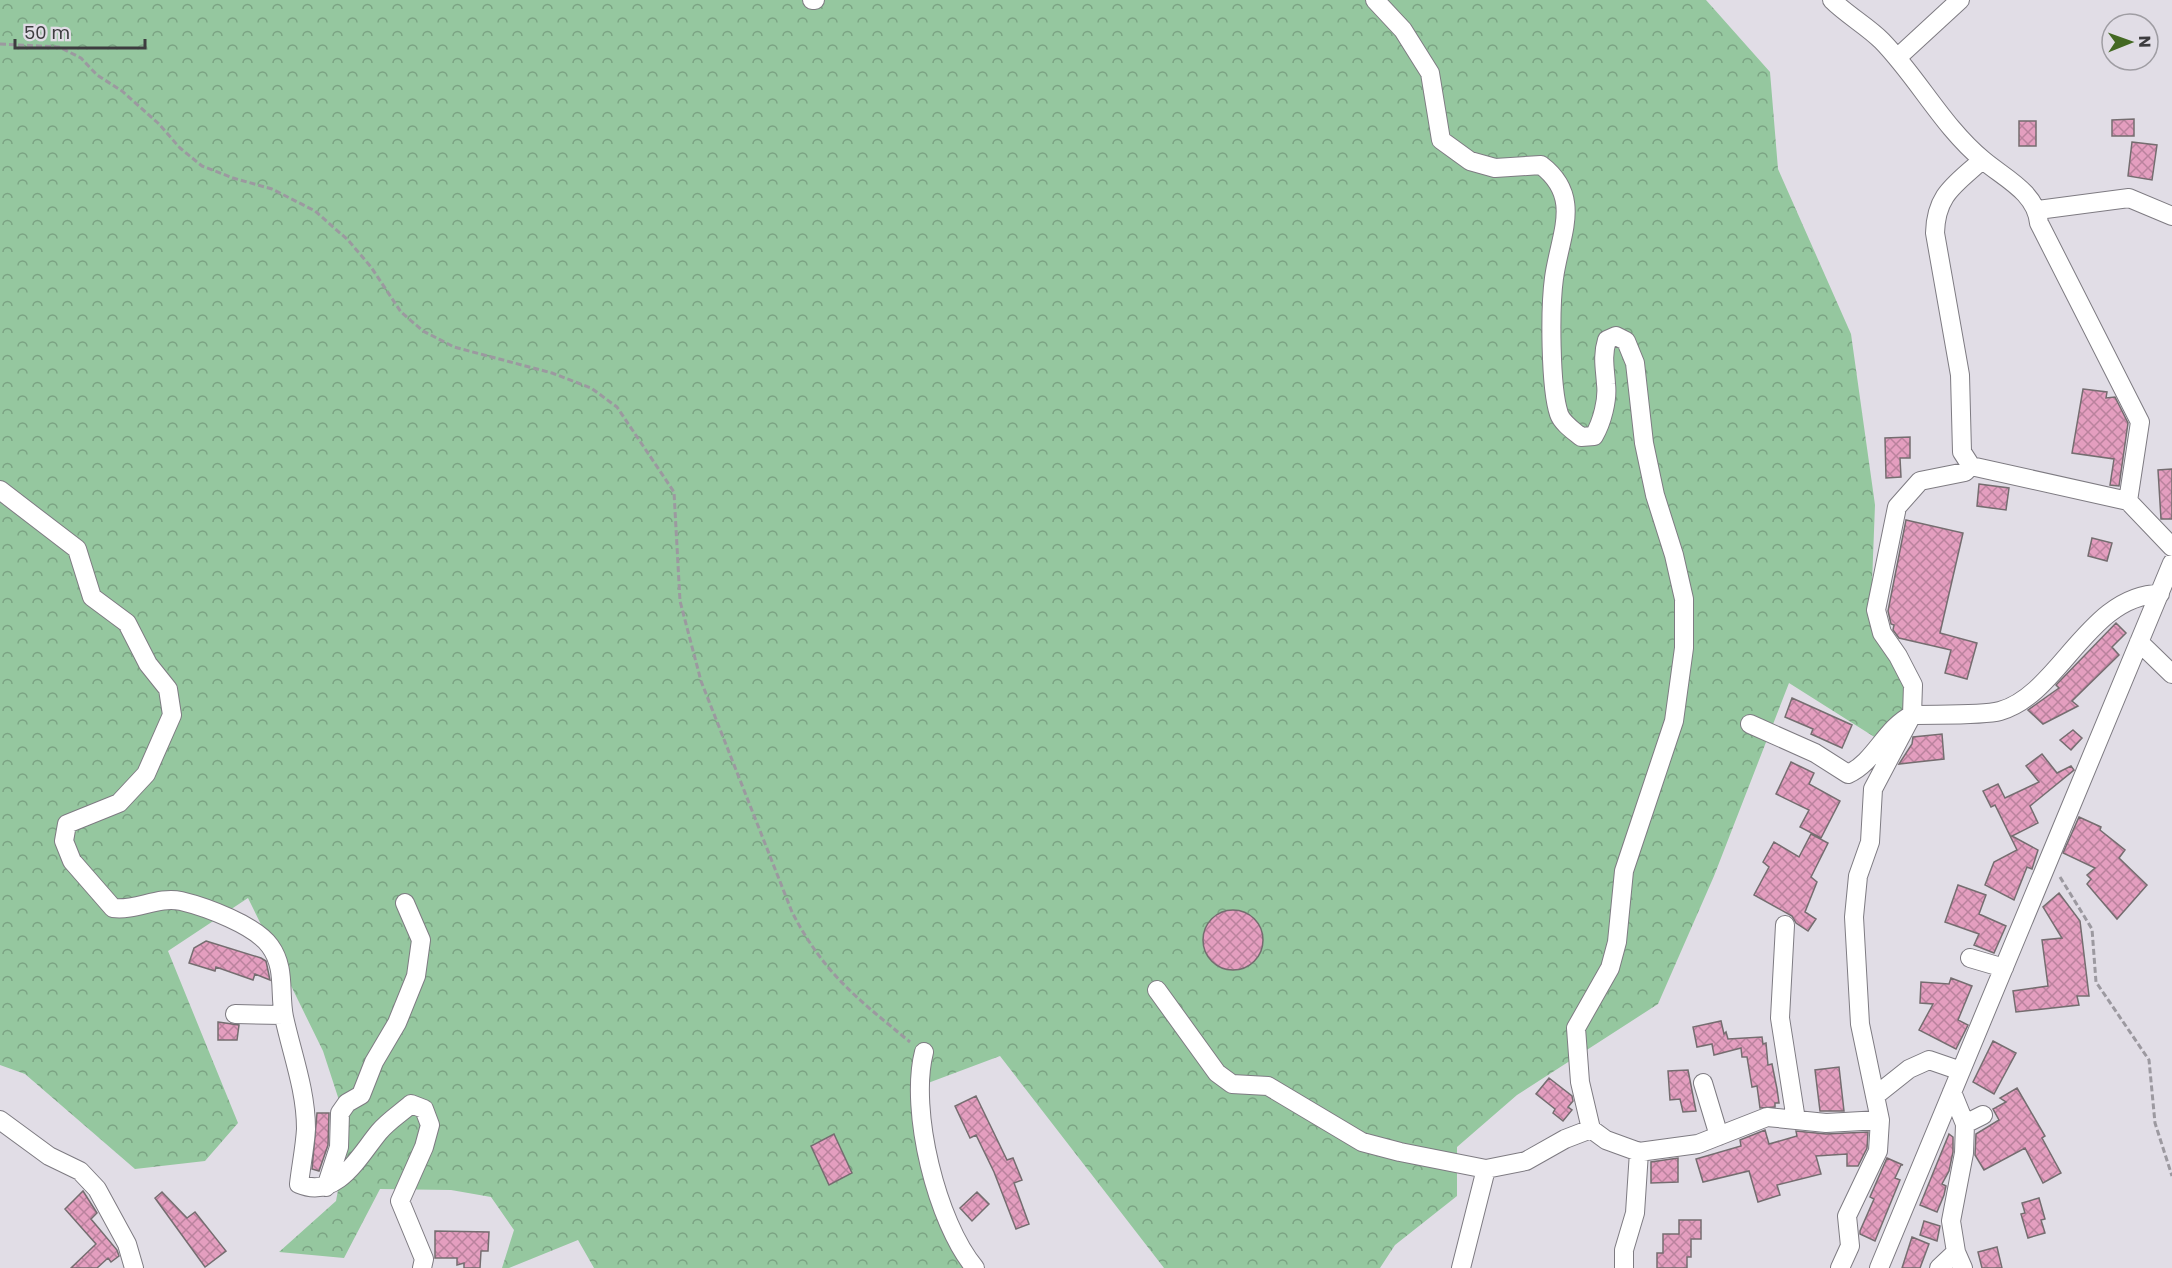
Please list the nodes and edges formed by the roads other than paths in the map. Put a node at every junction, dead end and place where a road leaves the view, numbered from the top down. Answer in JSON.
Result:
{"nodes":[{"id":1,"x":1375,"y":0,"type":"edge"},
{"id":2,"x":1832,"y":0,"type":"edge"},
{"id":3,"x":1960,"y":0,"type":"edge"},
{"id":4,"x":1897,"y":58,"type":"junction"},
{"id":5,"x":1982,"y":159,"type":"junction"},
{"id":6,"x":2038,"y":210,"type":"junction"},
{"id":7,"x":2172,"y":216,"type":"edge"},
{"id":8,"x":1971,"y":466,"type":"junction"},
{"id":9,"x":0,"y":490,"type":"edge"},
{"id":10,"x":2128,"y":501,"type":"junction"},
{"id":11,"x":2172,"y":547,"type":"edge"},
{"id":12,"x":2172,"y":563,"type":"edge"},
{"id":13,"x":2160,"y":594,"type":"junction"},
{"id":14,"x":2139,"y":642,"type":"junction"},
{"id":15,"x":2172,"y":674,"type":"edge"},
{"id":16,"x":1912,"y":715,"type":"junction"},
{"id":17,"x":1750,"y":724,"type":"dead end"},
{"id":18,"x":405,"y":903,"type":"dead end"},
{"id":19,"x":1785,"y":925,"type":"dead end"},
{"id":20,"x":1970,"y":958,"type":"dead end"},
{"id":21,"x":2004,"y":968,"type":"junction"},
{"id":22,"x":1157,"y":990,"type":"dead end"},
{"id":23,"x":235,"y":1014,"type":"dead end"},
{"id":24,"x":284,"y":1015,"type":"junction"},
{"id":25,"x":924,"y":1052,"type":"road end"},
{"id":26,"x":1961,"y":1071,"type":"junction"},
{"id":27,"x":1703,"y":1083,"type":"dead end"},
{"id":28,"x":1952,"y":1092,"type":"junction"},
{"id":29,"x":1875,"y":1096,"type":"junction"},
{"id":30,"x":1983,"y":1115,"type":"dead end"},
{"id":31,"x":0,"y":1120,"type":"edge"},
{"id":32,"x":1796,"y":1120,"type":"junction"},
{"id":33,"x":1880,"y":1120,"type":"junction"},
{"id":34,"x":1965,"y":1124,"type":"junction"},
{"id":35,"x":1591,"y":1129,"type":"junction"},
{"id":36,"x":1719,"y":1136,"type":"junction"},
{"id":37,"x":1639,"y":1152,"type":"junction"},
{"id":38,"x":1486,"y":1168,"type":"junction"},
{"id":39,"x":326,"y":1187,"type":"junction"},
{"id":40,"x":1960,"y":1260,"type":"edge"},
{"id":41,"x":134,"y":1268,"type":"edge"},
{"id":42,"x":422,"y":1268,"type":"edge"},
{"id":43,"x":975,"y":1268,"type":"edge"},
{"id":44,"x":1461,"y":1268,"type":"edge"},
{"id":45,"x":1624,"y":1268,"type":"edge"},
{"id":46,"x":1840,"y":1268,"type":"edge"},
{"id":47,"x":1879,"y":1268,"type":"edge"},
{"id":48,"x":1939,"y":1268,"type":"edge"}],
"edges":[{"from":1,"to":35,"type":"street"},
{"from":2,"to":4,"type":"street"},
{"from":3,"to":4,"type":"street"},
{"from":4,"to":5,"type":"street"},
{"from":5,"to":6,"type":"street"},
{"from":5,"to":8,"type":"street"},
{"from":6,"to":7,"type":"street"},
{"from":6,"to":10,"type":"street"},
{"from":8,"to":10,"type":"street"},
{"from":8,"to":16,"type":"street"},
{"from":9,"to":24,"type":"street"},
{"from":10,"to":11,"type":"street"},
{"from":12,"to":13,"type":"street"},
{"from":13,"to":14,"type":"street"},
{"from":13,"to":16,"type":"street"},
{"from":14,"to":15,"type":"street"},
{"from":14,"to":21,"type":"street"},
{"from":16,"to":17,"type":"street"},
{"from":16,"to":29,"type":"street"},
{"from":18,"to":39,"type":"street"},
{"from":19,"to":32,"type":"street"},
{"from":20,"to":21,"type":"street"},
{"from":21,"to":26,"type":"street"},
{"from":22,"to":38,"type":"street"},
{"from":23,"to":24,"type":"street"},
{"from":24,"to":39,"type":"street"},
{"from":25,"to":43,"type":"street"},
{"from":26,"to":28,"type":"street"},
{"from":26,"to":29,"type":"street"},
{"from":27,"to":36,"type":"street"},
{"from":28,"to":34,"type":"street"},
{"from":28,"to":47,"type":"street"},
{"from":29,"to":33,"type":"street"},
{"from":30,"to":34,"type":"street"},
{"from":31,"to":41,"type":"street"},
{"from":32,"to":33,"type":"street"},
{"from":32,"to":36,"type":"street"},
{"from":33,"to":46,"type":"street"},
{"from":34,"to":40,"type":"street"},
{"from":35,"to":37,"type":"street"},
{"from":35,"to":38,"type":"street"},
{"from":36,"to":37,"type":"street"},
{"from":37,"to":45,"type":"street"},
{"from":38,"to":44,"type":"street"},
{"from":39,"to":42,"type":"street"},
{"from":40,"to":48,"type":"street"}]}
